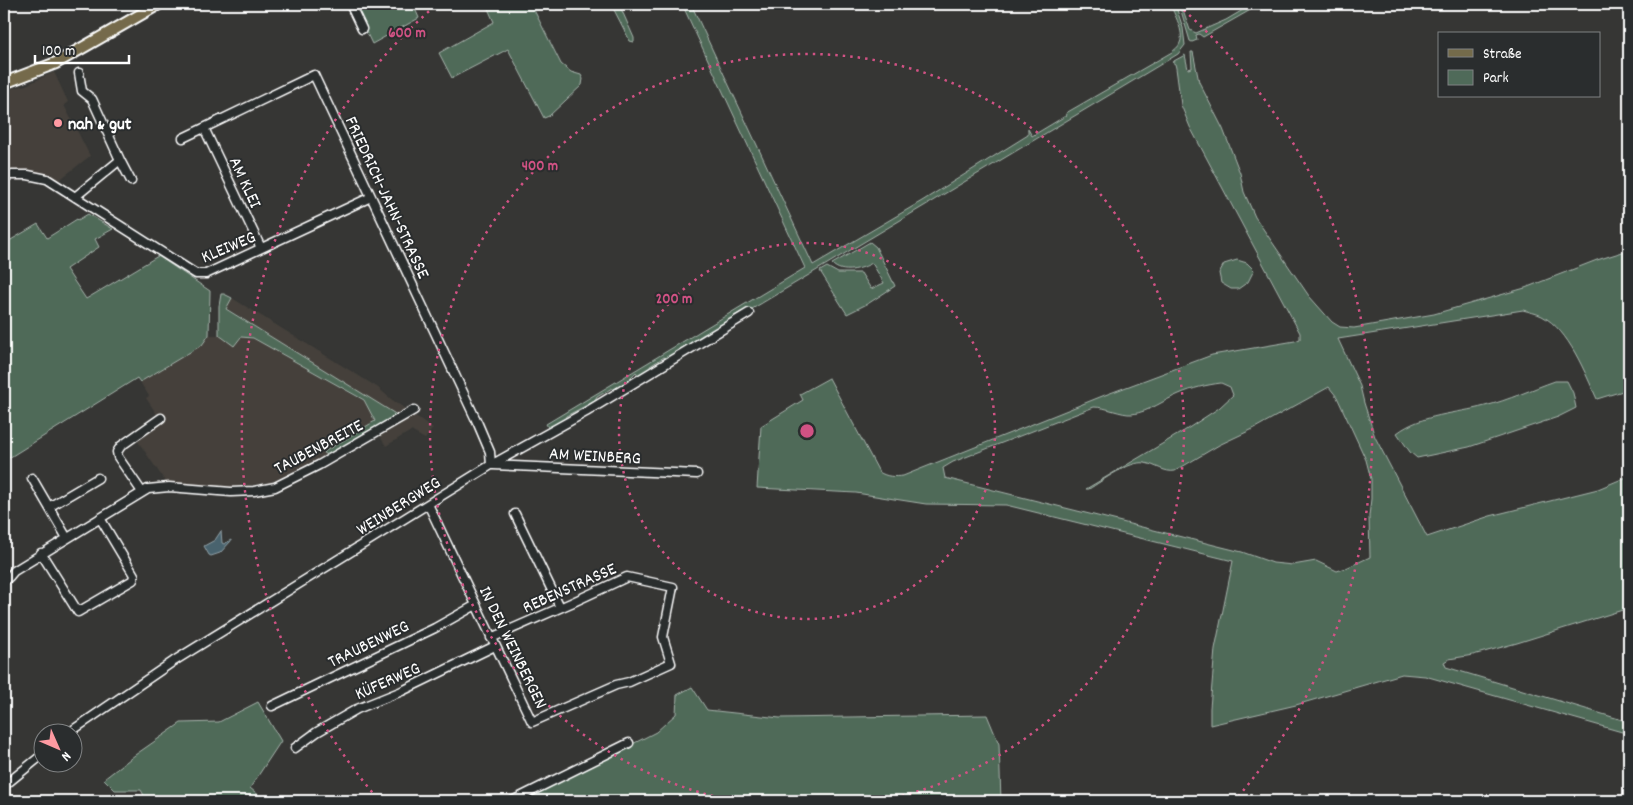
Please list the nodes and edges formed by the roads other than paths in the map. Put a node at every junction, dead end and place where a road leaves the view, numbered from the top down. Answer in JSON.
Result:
{"nodes":[{"id":1,"x":159,"y":4,"type":"edge"},
{"id":2,"x":350,"y":4,"type":"edge"},
{"id":3,"x":362,"y":29,"type":"dead end"},
{"id":4,"x":79,"y":73,"type":"dead end"},
{"id":5,"x":4,"y":83,"type":"edge"},
{"id":6,"x":204,"y":128,"type":"junction"},
{"id":7,"x":183,"y":138,"type":"dead end"},
{"id":8,"x":120,"y":160,"type":"junction"},
{"id":9,"x":4,"y":174,"type":"edge"},
{"id":10,"x":131,"y":181,"type":"dead end"},
{"id":11,"x":75,"y":197,"type":"junction"},
{"id":12,"x":371,"y":197,"type":"junction"},
{"id":13,"x":261,"y":248,"type":"junction"},
{"id":14,"x":749,"y":313,"type":"dead end"},
{"id":15,"x":414,"y":410,"type":"dead end"},
{"id":16,"x":161,"y":418,"type":"dead end"},
{"id":17,"x":491,"y":465,"type":"junction"},
{"id":18,"x":697,"y":474,"type":"dead end"},
{"id":19,"x":32,"y":478,"type":"dead end"},
{"id":20,"x":98,"y":478,"type":"dead end"},
{"id":21,"x":142,"y":492,"type":"junction"},
{"id":22,"x":428,"y":504,"type":"junction"},
{"id":23,"x":49,"y":507,"type":"junction"},
{"id":24,"x":514,"y":514,"type":"dead end"},
{"id":25,"x":100,"y":518,"type":"junction"},
{"id":26,"x":67,"y":538,"type":"junction"},
{"id":27,"x":42,"y":553,"type":"junction"},
{"id":28,"x":4,"y":581,"type":"edge"},
{"id":29,"x":476,"y":605,"type":"junction"},
{"id":30,"x":560,"y":607,"type":"junction"},
{"id":31,"x":491,"y":638,"type":"junction"},
{"id":32,"x":495,"y":646,"type":"junction"},
{"id":33,"x":671,"y":663,"type":"joint"},
{"id":34,"x":272,"y":706,"type":"dead end"},
{"id":35,"x":82,"y":724,"type":"edge"},
{"id":36,"x":629,"y":743,"type":"dead end"},
{"id":37,"x":295,"y":748,"type":"dead end"},
{"id":38,"x":32,"y":763,"type":"edge"},
{"id":39,"x":4,"y":786,"type":"edge"},
{"id":40,"x":512,"y":801,"type":"edge"}],
"edges":[{"from":1,"to":5,"type":"main road"},
{"from":2,"to":3,"type":"street"},
{"from":4,"to":8,"type":"street"},
{"from":6,"to":7,"type":"street","name":"FRIEDRICH-JAHN-STRASSE"},
{"from":6,"to":12,"type":"street","name":"FRIEDRICH-JAHN-STRASSE"},
{"from":6,"to":13,"type":"street","name":"AM KLEI"},
{"from":8,"to":10,"type":"street"},
{"from":8,"to":11,"type":"street"},
{"from":9,"to":11,"type":"street","name":"KLEIWEG"},
{"from":11,"to":13,"type":"street","name":"KLEIWEG"},
{"from":12,"to":13,"type":"street","name":"KLEIWEG"},
{"from":12,"to":17,"type":"street","name":"FRIEDRICH-JAHN-STRASSE"},
{"from":14,"to":17,"type":"street","name":"WEINBERGWEG"},
{"from":15,"to":21,"type":"street","name":"TAUBENBREITE"},
{"from":16,"to":21,"type":"street"},
{"from":17,"to":18,"type":"street","name":"AM WEINBERG"},
{"from":17,"to":22,"type":"street","name":"WEINBERGWEG"},
{"from":19,"to":23,"type":"street"},
{"from":20,"to":23,"type":"street"},
{"from":21,"to":25,"type":"street","name":"TAUBENBREITE"},
{"from":22,"to":29,"type":"street","name":"IN DEN WEINBERGEN"},
{"from":22,"to":35,"type":"street","name":"WEINBERGWEG"},
{"from":23,"to":26,"type":"street"},
{"from":24,"to":30,"type":"street"},
{"from":25,"to":26,"type":"street","name":"TAUBENBREITE"},
{"from":25,"to":27,"type":"street"},
{"from":26,"to":27,"type":"street","name":"TAUBENBREITE"},
{"from":27,"to":28,"type":"street","name":"TAUBENBREITE"},
{"from":29,"to":31,"type":"street","name":"IN DEN WEINBERGEN"},
{"from":29,"to":34,"type":"street","name":"TRAUBENWEG"},
{"from":30,"to":31,"type":"street","name":"REBENSTRASSE"},
{"from":30,"to":33,"type":"street","name":"REBENSTRASSE"},
{"from":31,"to":32,"type":"street","name":"IN DEN WEINBERGEN"},
{"from":32,"to":33,"type":"street","name":"IN DEN WEINBERGEN"},
{"from":32,"to":37,"type":"street","name":"KÜFERWEG"},
{"from":36,"to":40,"type":"street"},
{"from":38,"to":39,"type":"street"}]}
